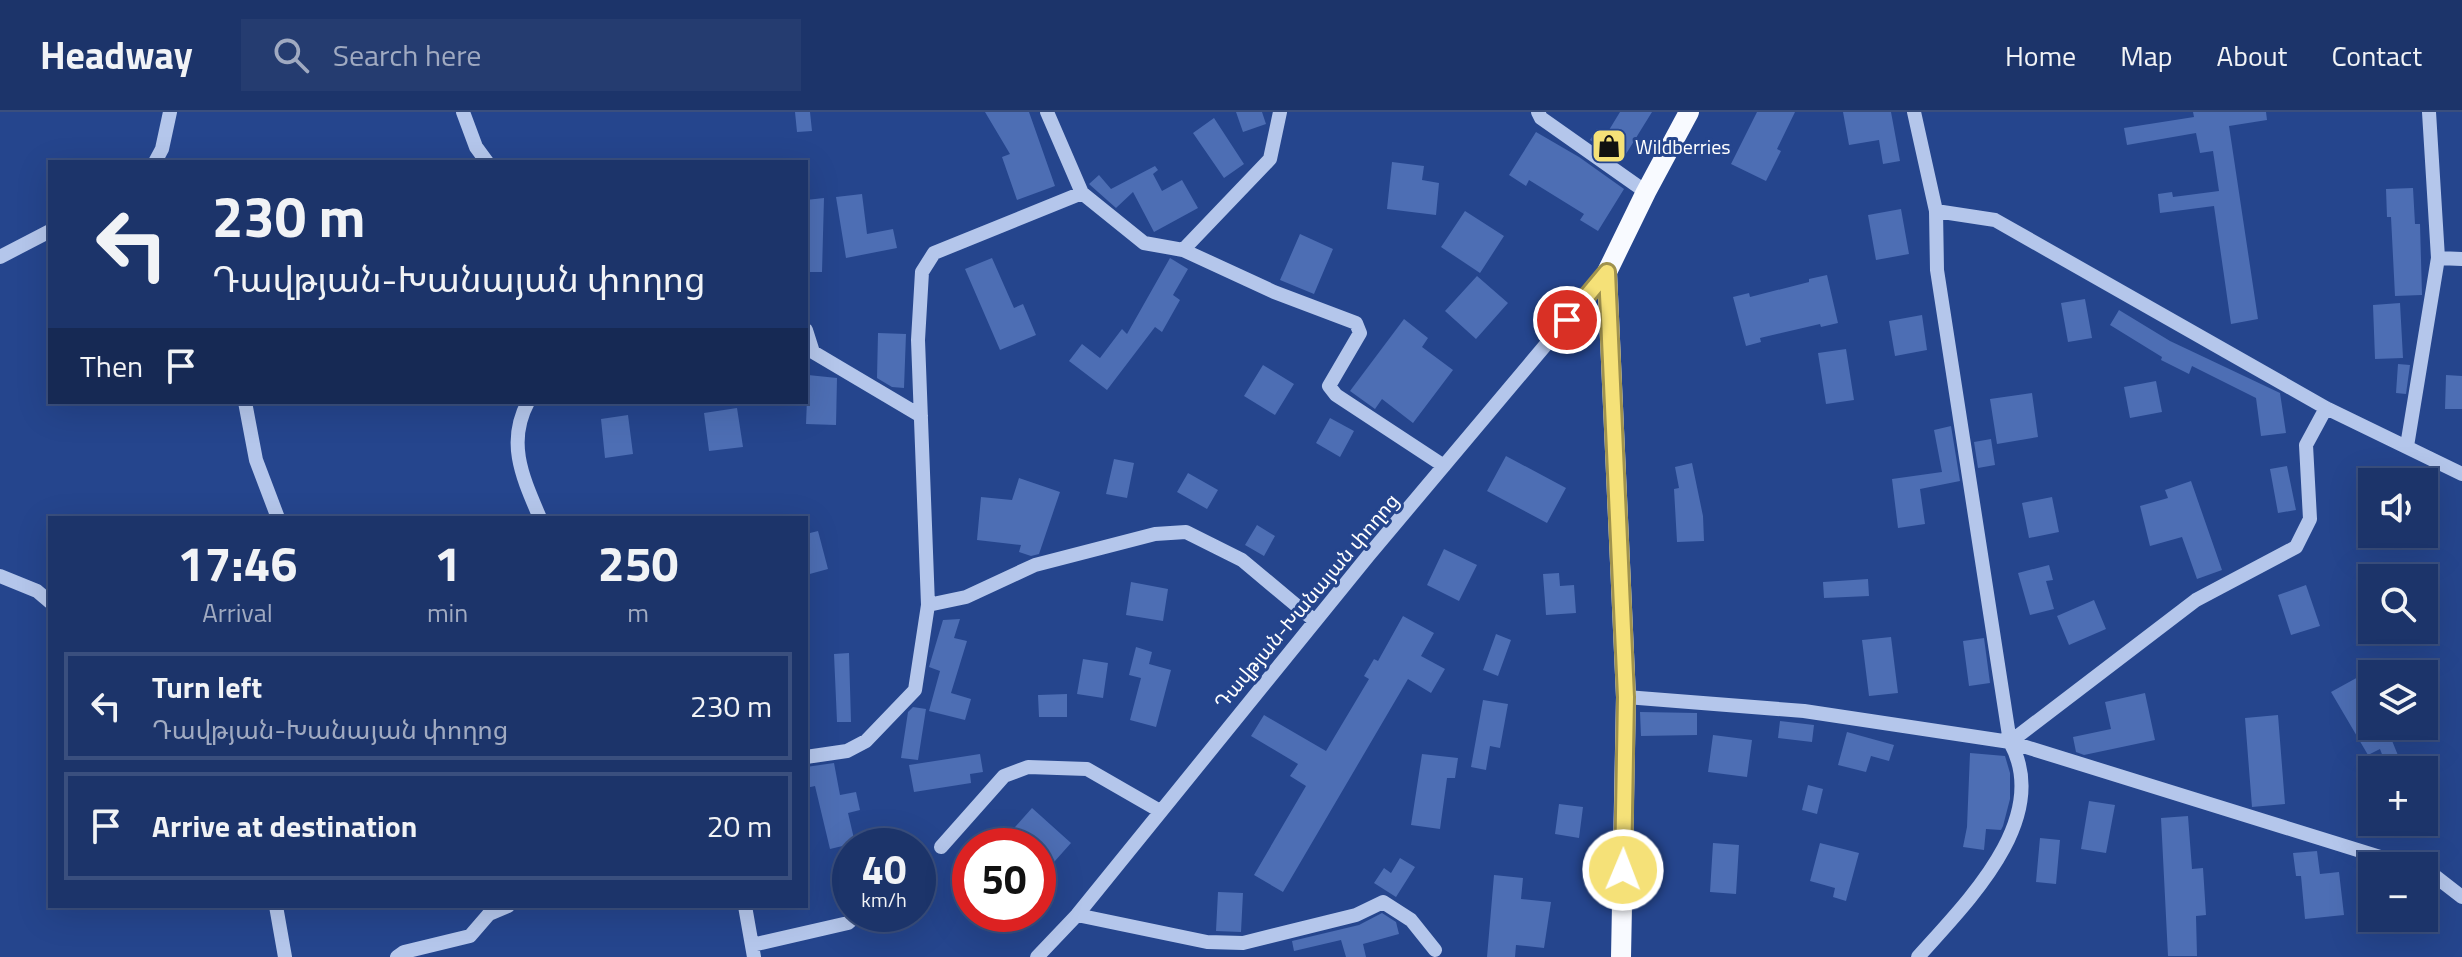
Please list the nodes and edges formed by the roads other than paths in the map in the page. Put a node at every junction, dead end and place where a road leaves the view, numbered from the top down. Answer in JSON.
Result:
{"nodes":[{"id":1,"x":170,"y":112,"type":"edge"},
{"id":2,"x":463,"y":112,"type":"edge"},
{"id":3,"x":1047,"y":112,"type":"edge"},
{"id":4,"x":1280,"y":112,"type":"edge"},
{"id":5,"x":1538,"y":112,"type":"edge"},
{"id":6,"x":1689,"y":112,"type":"edge"},
{"id":7,"x":1914,"y":112,"type":"edge"},
{"id":8,"x":2429,"y":112,"type":"edge"},
{"id":9,"x":156,"y":160,"type":"edge"},
{"id":10,"x":486,"y":160,"type":"edge"},
{"id":11,"x":1646,"y":192,"type":"junction"},
{"id":12,"x":1082,"y":193,"type":"junction"},
{"id":13,"x":1936,"y":211,"type":"junction"},
{"id":14,"x":48,"y":232,"type":"edge"},
{"id":15,"x":1183,"y":250,"type":"junction"},
{"id":16,"x":0,"y":257,"type":"edge"},
{"id":17,"x":2438,"y":258,"type":"junction"},
{"id":18,"x":2462,"y":259,"type":"edge"},
{"id":19,"x":1607,"y":272,"type":"junction"},
{"id":20,"x":808,"y":336,"type":"edge"},
{"id":21,"x":245,"y":404,"type":"edge"},
{"id":22,"x":527,"y":404,"type":"edge"},
{"id":23,"x":2326,"y":408,"type":"junction"},
{"id":24,"x":921,"y":416,"type":"junction"},
{"id":25,"x":2407,"y":446,"type":"junction"},
{"id":26,"x":1444,"y":466,"type":"junction"},
{"id":27,"x":2462,"y":474,"type":"edge"},
{"id":28,"x":277,"y":516,"type":"edge"},
{"id":29,"x":539,"y":516,"type":"edge"},
{"id":30,"x":0,"y":576,"type":"edge"},
{"id":31,"x":48,"y":600,"type":"edge"},
{"id":32,"x":928,"y":605,"type":"junction"},
{"id":33,"x":1315,"y":621,"type":"junction"},
{"id":34,"x":1626,"y":697,"type":"junction"},
{"id":35,"x":2010,"y":742,"type":"junction"},
{"id":36,"x":808,"y":757,"type":"edge"},
{"id":37,"x":1160,"y":811,"type":"junction"},
{"id":38,"x":941,"y":847,"type":"dead end"},
{"id":39,"x":2364,"y":852,"type":"edge"},
{"id":40,"x":2438,"y":878,"type":"edge"},
{"id":41,"x":2462,"y":897,"type":"edge"},
{"id":42,"x":276,"y":908,"type":"edge"},
{"id":43,"x":745,"y":908,"type":"edge"},
{"id":44,"x":486,"y":910,"type":"edge"},
{"id":45,"x":1077,"y":915,"type":"junction"},
{"id":46,"x":832,"y":928,"type":"edge"},
{"id":47,"x":1435,"y":950,"type":"dead end"},
{"id":48,"x":753,"y":951,"type":"edge"},
{"id":49,"x":285,"y":957,"type":"edge"},
{"id":50,"x":397,"y":957,"type":"edge"},
{"id":51,"x":1037,"y":957,"type":"edge"},
{"id":52,"x":1621,"y":957,"type":"edge"},
{"id":53,"x":1918,"y":957,"type":"edge"}],
"edges":[{"from":1,"to":9,"type":"street"},
{"from":2,"to":10,"type":"street"},
{"from":3,"to":12,"type":"street"},
{"from":4,"to":15,"type":"street"},
{"from":5,"to":11,"type":"street"},
{"from":6,"to":11,"type":"main road"},
{"from":7,"to":13,"type":"street"},
{"from":8,"to":17,"type":"street"},
{"from":11,"to":19,"type":"main road"},
{"from":12,"to":15,"type":"street"},
{"from":12,"to":24,"type":"street"},
{"from":13,"to":23,"type":"street"},
{"from":13,"to":35,"type":"street"},
{"from":14,"to":16,"type":"street"},
{"from":15,"to":26,"type":"street"},
{"from":17,"to":18,"type":"street"},
{"from":17,"to":25,"type":"street"},
{"from":19,"to":26,"type":"street","name":"Դավթյան-Խանայան փողոց"},
{"from":19,"to":34,"type":"main road"},
{"from":20,"to":24,"type":"street"},
{"from":21,"to":28,"type":"street"},
{"from":22,"to":29,"type":"street"},
{"from":23,"to":25,"type":"street"},
{"from":23,"to":35,"type":"street"},
{"from":24,"to":32,"type":"street"},
{"from":25,"to":27,"type":"street"},
{"from":26,"to":33,"type":"street","name":"Դավթյան-Խանայան փողոց"},
{"from":30,"to":31,"type":"street"},
{"from":32,"to":33,"type":"street"},
{"from":32,"to":36,"type":"street"},
{"from":33,"to":37,"type":"street","name":"Դավթյան-Խանայան փողոց"},
{"from":34,"to":35,"type":"street"},
{"from":34,"to":52,"type":"main road"},
{"from":35,"to":39,"type":"street"},
{"from":35,"to":53,"type":"street"},
{"from":37,"to":38,"type":"street"},
{"from":37,"to":45,"type":"street","name":"Դավթյան-Խանայան փողոց"},
{"from":40,"to":41,"type":"street"},
{"from":42,"to":49,"type":"street"},
{"from":43,"to":48,"type":"street"},
{"from":44,"to":50,"type":"street"},
{"from":45,"to":47,"type":"street"},
{"from":45,"to":51,"type":"street","name":"Դավթյան-Խանայան փողոց"},
{"from":46,"to":48,"type":"street"}]}
